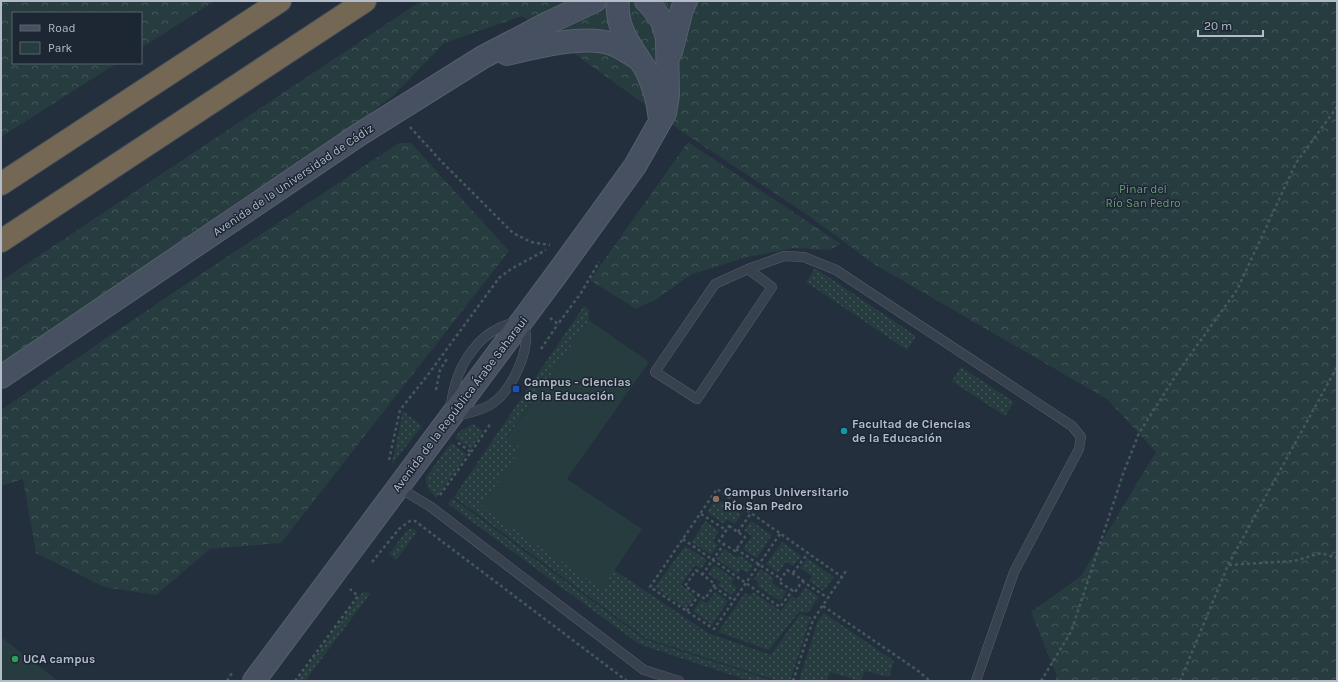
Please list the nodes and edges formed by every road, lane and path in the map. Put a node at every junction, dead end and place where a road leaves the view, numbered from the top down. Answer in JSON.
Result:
{"nodes":[{"id":1,"x":280,"y":1,"type":"edge"},
{"id":2,"x":365,"y":1,"type":"edge"},
{"id":3,"x":594,"y":1,"type":"edge"},
{"id":4,"x":618,"y":1,"type":"edge"},
{"id":5,"x":646,"y":1,"type":"edge"},
{"id":6,"x":686,"y":1,"type":"edge"},
{"id":7,"x":639,"y":59,"type":"junction"},
{"id":8,"x":668,"y":67,"type":"junction"},
{"id":9,"x":440,"y":84,"type":"junction"},
{"id":10,"x":1337,"y":107,"type":"edge"},
{"id":11,"x":398,"y":110,"type":"junction"},
{"id":12,"x":659,"y":123,"type":"junction"},
{"id":13,"x":1,"y":184,"type":"edge"},
{"id":14,"x":1,"y":241,"type":"edge"},
{"id":15,"x":554,"y":246,"type":"dead end"},
{"id":16,"x":748,"y":269,"type":"junction"},
{"id":17,"x":1337,"y":366,"type":"edge"},
{"id":18,"x":1,"y":377,"type":"edge"},
{"id":19,"x":398,"y":487,"type":"junction"},
{"id":20,"x":750,"y":513,"type":"junction"},
{"id":21,"x":701,"y":514,"type":"junction"},
{"id":22,"x":726,"y":530,"type":"junction"},
{"id":23,"x":738,"y":532,"type":"junction"},
{"id":24,"x":780,"y":534,"type":"junction"},
{"id":25,"x":683,"y":539,"type":"junction"},
{"id":26,"x":724,"y":544,"type":"junction"},
{"id":27,"x":736,"y":550,"type":"junction"},
{"id":28,"x":808,"y":553,"type":"junction"},
{"id":29,"x":1337,"y":558,"type":"edge"},
{"id":30,"x":713,"y":560,"type":"junction"},
{"id":31,"x":758,"y":564,"type":"junction"},
{"id":32,"x":369,"y":565,"type":"dead end"},
{"id":33,"x":1228,"y":565,"type":"junction"},
{"id":34,"x":846,"y":571,"type":"dead end"},
{"id":35,"x":793,"y":574,"type":"junction"},
{"id":36,"x":702,"y":575,"type":"junction"},
{"id":37,"x":842,"y":577,"type":"junction"},
{"id":38,"x":781,"y":579,"type":"junction"},
{"id":39,"x":802,"y":581,"type":"junction"},
{"id":40,"x":746,"y":583,"type":"junction"},
{"id":41,"x":354,"y":584,"type":"dead end"},
{"id":42,"x":714,"y":587,"type":"junction"},
{"id":43,"x":793,"y":590,"type":"junction"},
{"id":44,"x":699,"y":595,"type":"junction"},
{"id":45,"x":828,"y":598,"type":"junction"},
{"id":46,"x":733,"y":600,"type":"junction"},
{"id":47,"x":823,"y":606,"type":"junction"},
{"id":48,"x":687,"y":611,"type":"junction"},
{"id":49,"x":254,"y":681,"type":"edge"},
{"id":50,"x":295,"y":681,"type":"edge"},
{"id":51,"x":627,"y":681,"type":"edge"},
{"id":52,"x":679,"y":681,"type":"edge"},
{"id":53,"x":793,"y":681,"type":"edge"},
{"id":54,"x":930,"y":681,"type":"edge"},
{"id":55,"x":976,"y":681,"type":"edge"},
{"id":56,"x":1041,"y":681,"type":"edge"},
{"id":57,"x":1180,"y":681,"type":"edge"}],
"edges":[{"from":1,"to":13,"type":"highway"},
{"from":2,"to":14,"type":"highway"},
{"from":3,"to":9,"type":"street","name":"Avenida de la Universidad de Cádiz"},
{"from":4,"to":7,"type":"street"},
{"from":5,"to":8,"type":"street"},
{"from":6,"to":8,"type":"street"},
{"from":7,"to":9,"type":"street"},
{"from":7,"to":12,"type":"street"},
{"from":8,"to":12,"type":"street","name":"Avenida de la República Árabe Saharaui"},
{"from":9,"to":11,"type":"street","name":"Avenida de la Universidad de Cádiz"},
{"from":10,"to":56,"type":"path"},
{"from":11,"to":15,"type":"path"},
{"from":11,"to":18,"type":"street","name":"Avenida de la Universidad de Cádiz"},
{"from":12,"to":19,"type":"street","name":"Avenida de la República Árabe Saharaui"},
{"from":16,"to":16,"type":"lane"},
{"from":16,"to":55,"type":"lane"},
{"from":17,"to":33,"type":"path"},
{"from":19,"to":49,"type":"street","name":"Avenida de la República Árabe Saharaui"},
{"from":19,"to":52,"type":"lane"},
{"from":20,"to":21,"type":"path"},
{"from":20,"to":23,"type":"path"},
{"from":20,"to":24,"type":"path"},
{"from":21,"to":22,"type":"path"},
{"from":21,"to":25,"type":"path"},
{"from":22,"to":23,"type":"path"},
{"from":22,"to":26,"type":"path"},
{"from":23,"to":27,"type":"path"},
{"from":24,"to":28,"type":"path"},
{"from":24,"to":31,"type":"path"},
{"from":25,"to":30,"type":"path"},
{"from":25,"to":48,"type":"path"},
{"from":26,"to":27,"type":"path"},
{"from":26,"to":30,"type":"path"},
{"from":27,"to":31,"type":"path"},
{"from":28,"to":35,"type":"path"},
{"from":28,"to":37,"type":"path"},
{"from":29,"to":33,"type":"path"},
{"from":30,"to":36,"type":"path"},
{"from":30,"to":40,"type":"path"},
{"from":31,"to":38,"type":"path"},
{"from":31,"to":40,"type":"path"},
{"from":32,"to":51,"type":"path"},
{"from":33,"to":57,"type":"path"},
{"from":34,"to":37,"type":"path"},
{"from":35,"to":38,"type":"path"},
{"from":35,"to":39,"type":"path"},
{"from":36,"to":42,"type":"path"},
{"from":36,"to":44,"type":"path"},
{"from":37,"to":45,"type":"path"},
{"from":38,"to":43,"type":"path"},
{"from":39,"to":43,"type":"path"},
{"from":39,"to":45,"type":"path"},
{"from":40,"to":43,"type":"path"},
{"from":40,"to":46,"type":"path"},
{"from":41,"to":50,"type":"path"},
{"from":42,"to":44,"type":"path"},
{"from":42,"to":46,"type":"path"},
{"from":44,"to":48,"type":"path"},
{"from":45,"to":47,"type":"path"},
{"from":46,"to":48,"type":"path"},
{"from":47,"to":53,"type":"path"},
{"from":47,"to":54,"type":"path"}]}
